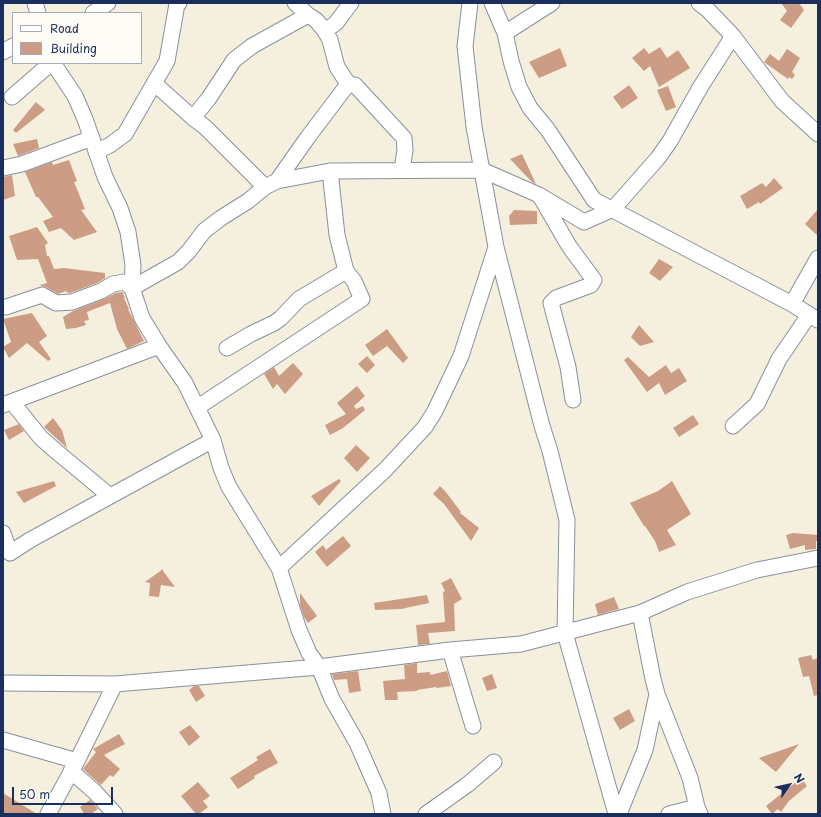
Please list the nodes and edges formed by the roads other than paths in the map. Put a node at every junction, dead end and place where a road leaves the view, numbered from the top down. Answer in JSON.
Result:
{"nodes":[{"id":1,"x":108,"y":3,"type":"edge"},
{"id":2,"x":179,"y":3,"type":"edge"},
{"id":3,"x":295,"y":3,"type":"edge"},
{"id":4,"x":351,"y":3,"type":"edge"},
{"id":5,"x":470,"y":3,"type":"edge"},
{"id":6,"x":492,"y":3,"type":"edge"},
{"id":7,"x":552,"y":3,"type":"edge"},
{"id":8,"x":699,"y":3,"type":"edge"},
{"id":9,"x":95,"y":12,"type":"edge"},
{"id":10,"x":308,"y":15,"type":"junction"},
{"id":11,"x":325,"y":31,"type":"junction"},
{"id":12,"x":505,"y":33,"type":"junction"},
{"id":13,"x":733,"y":36,"type":"junction"},
{"id":14,"x":12,"y":47,"type":"edge"},
{"id":15,"x":3,"y":52,"type":"edge"},
{"id":16,"x":51,"y":64,"type":"edge"},
{"id":17,"x":53,"y":64,"type":"edge"},
{"id":18,"x":154,"y":83,"type":"junction"},
{"id":19,"x":349,"y":85,"type":"junction"},
{"id":20,"x":12,"y":97,"type":"dead end"},
{"id":21,"x":194,"y":118,"type":"junction"},
{"id":22,"x":818,"y":134,"type":"edge"},
{"id":23,"x":94,"y":145,"type":"junction"},
{"id":24,"x":3,"y":168,"type":"edge"},
{"id":25,"x":402,"y":170,"type":"junction"},
{"id":26,"x":482,"y":170,"type":"junction"},
{"id":27,"x":330,"y":171,"type":"junction"},
{"id":28,"x":271,"y":184,"type":"junction"},
{"id":29,"x":539,"y":196,"type":"junction"},
{"id":30,"x":612,"y":209,"type":"junction"},
{"id":31,"x":496,"y":247,"type":"junction"},
{"id":32,"x":818,"y":258,"type":"edge"},
{"id":33,"x":346,"y":271,"type":"junction"},
{"id":34,"x":132,"y":288,"type":"junction"},
{"id":35,"x":792,"y":304,"type":"junction"},
{"id":36,"x":6,"y":307,"type":"dead end"},
{"id":37,"x":813,"y":318,"type":"edge"},
{"id":38,"x":159,"y":346,"type":"junction"},
{"id":39,"x":227,"y":348,"type":"dead end"},
{"id":40,"x":573,"y":400,"type":"dead end"},
{"id":41,"x":7,"y":404,"type":"edge"},
{"id":42,"x":198,"y":407,"type":"junction"},
{"id":43,"x":733,"y":426,"type":"dead end"},
{"id":44,"x":213,"y":440,"type":"junction"},
{"id":45,"x":110,"y":496,"type":"junction"},
{"id":46,"x":3,"y":533,"type":"edge"},
{"id":47,"x":7,"y":555,"type":"edge"},
{"id":48,"x":817,"y":557,"type":"edge"},
{"id":49,"x":279,"y":568,"type":"junction"},
{"id":50,"x":640,"y":613,"type":"junction"},
{"id":51,"x":565,"y":633,"type":"junction"},
{"id":52,"x":450,"y":650,"type":"junction"},
{"id":53,"x":319,"y":667,"type":"junction"},
{"id":54,"x":3,"y":683,"type":"edge"},
{"id":55,"x":115,"y":684,"type":"junction"},
{"id":56,"x":657,"y":694,"type":"junction"},
{"id":57,"x":473,"y":726,"type":"dead end"},
{"id":58,"x":3,"y":740,"type":"edge"},
{"id":59,"x":494,"y":762,"type":"dead end"},
{"id":60,"x":74,"y":766,"type":"junction"},
{"id":61,"x":698,"y":810,"type":"edge"},
{"id":62,"x":48,"y":814,"type":"edge"},
{"id":63,"x":115,"y":814,"type":"edge"},
{"id":64,"x":383,"y":814,"type":"edge"},
{"id":65,"x":426,"y":814,"type":"edge"},
{"id":66,"x":616,"y":814,"type":"edge"},
{"id":67,"x":619,"y":814,"type":"edge"},
{"id":68,"x":669,"y":814,"type":"edge"}],
"edges":[{"from":1,"to":9,"type":"street"},
{"from":2,"to":18,"type":"street"},
{"from":3,"to":10,"type":"street"},
{"from":4,"to":11,"type":"street"},
{"from":5,"to":26,"type":"street"},
{"from":6,"to":12,"type":"street"},
{"from":7,"to":12,"type":"street"},
{"from":8,"to":13,"type":"street"},
{"from":10,"to":11,"type":"street"},
{"from":10,"to":21,"type":"street"},
{"from":11,"to":19,"type":"street"},
{"from":12,"to":30,"type":"street"},
{"from":13,"to":22,"type":"street"},
{"from":13,"to":30,"type":"street"},
{"from":14,"to":15,"type":"street"},
{"from":16,"to":20,"type":"street"},
{"from":17,"to":23,"type":"street"},
{"from":18,"to":21,"type":"street"},
{"from":18,"to":23,"type":"street"},
{"from":19,"to":25,"type":"street"},
{"from":19,"to":28,"type":"street"},
{"from":21,"to":28,"type":"street"},
{"from":23,"to":24,"type":"street"},
{"from":23,"to":34,"type":"street"},
{"from":25,"to":26,"type":"street"},
{"from":25,"to":27,"type":"street"},
{"from":26,"to":29,"type":"street"},
{"from":26,"to":31,"type":"street"},
{"from":27,"to":28,"type":"street"},
{"from":27,"to":33,"type":"street"},
{"from":28,"to":34,"type":"street"},
{"from":29,"to":30,"type":"street"},
{"from":29,"to":40,"type":"street"},
{"from":30,"to":35,"type":"street"},
{"from":31,"to":49,"type":"street"},
{"from":31,"to":51,"type":"street"},
{"from":32,"to":35,"type":"street"},
{"from":33,"to":39,"type":"street"},
{"from":33,"to":42,"type":"street"},
{"from":34,"to":36,"type":"street"},
{"from":34,"to":38,"type":"street"},
{"from":35,"to":37,"type":"street"},
{"from":37,"to":43,"type":"street"},
{"from":38,"to":41,"type":"street"},
{"from":38,"to":42,"type":"street"},
{"from":41,"to":45,"type":"street"},
{"from":42,"to":44,"type":"street"},
{"from":44,"to":45,"type":"street"},
{"from":44,"to":49,"type":"street"},
{"from":45,"to":47,"type":"street"},
{"from":46,"to":47,"type":"street"},
{"from":48,"to":50,"type":"street"},
{"from":49,"to":53,"type":"street"},
{"from":50,"to":51,"type":"street"},
{"from":50,"to":56,"type":"street"},
{"from":51,"to":52,"type":"street"},
{"from":51,"to":66,"type":"street"},
{"from":52,"to":53,"type":"street"},
{"from":52,"to":57,"type":"street"},
{"from":53,"to":55,"type":"street"},
{"from":53,"to":64,"type":"street"},
{"from":54,"to":55,"type":"street"},
{"from":55,"to":60,"type":"street"},
{"from":56,"to":61,"type":"street"},
{"from":56,"to":67,"type":"street"},
{"from":58,"to":60,"type":"street"},
{"from":59,"to":65,"type":"street"},
{"from":60,"to":62,"type":"street"},
{"from":60,"to":63,"type":"street"},
{"from":61,"to":68,"type":"street"}]}
